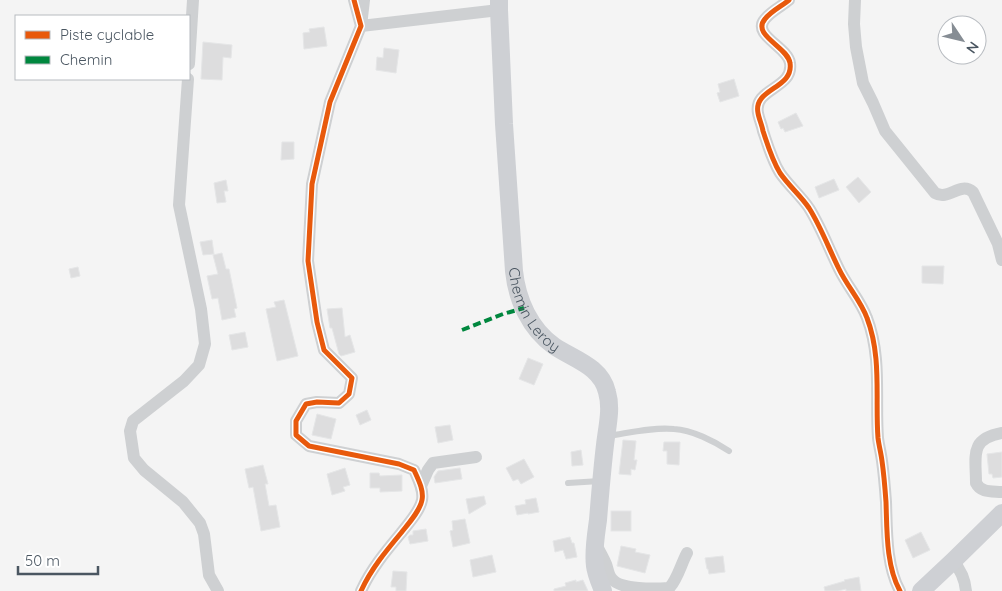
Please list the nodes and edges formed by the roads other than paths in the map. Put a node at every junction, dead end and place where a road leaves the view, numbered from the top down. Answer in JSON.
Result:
{"nodes":[{"id":1,"x":193,"y":0,"type":"edge"},
{"id":2,"x":354,"y":0,"type":"edge"},
{"id":3,"x":364,"y":0,"type":"edge"},
{"id":4,"x":789,"y":0,"type":"edge"},
{"id":5,"x":855,"y":0,"type":"edge"},
{"id":6,"x":499,"y":5,"type":"edge"},
{"id":7,"x":361,"y":26,"type":"junction"},
{"id":8,"x":190,"y":48,"type":"edge"},
{"id":9,"x":188,"y":80,"type":"edge"},
{"id":10,"x":1002,"y":260,"type":"edge"},
{"id":11,"x":1002,"y":433,"type":"edge"},
{"id":12,"x":606,"y":436,"type":"junction"},
{"id":13,"x":729,"y":451,"type":"dead end"},
{"id":14,"x":476,"y":457,"type":"dead end"},
{"id":15,"x":601,"y":481,"type":"junction"},
{"id":16,"x":568,"y":483,"type":"dead end"},
{"id":17,"x":421,"y":486,"type":"junction"},
{"id":18,"x":1002,"y":492,"type":"edge"},
{"id":19,"x":1002,"y":512,"type":"edge"},
{"id":20,"x":595,"y":543,"type":"junction"},
{"id":21,"x":687,"y":554,"type":"dead end"},
{"id":22,"x":953,"y":562,"type":"junction"},
{"id":23,"x":218,"y":591,"type":"edge"},
{"id":24,"x":361,"y":591,"type":"edge"},
{"id":25,"x":603,"y":591,"type":"edge"},
{"id":26,"x":900,"y":591,"type":"edge"},
{"id":27,"x":921,"y":591,"type":"edge"},
{"id":28,"x":966,"y":591,"type":"edge"}],
"edges":[{"from":1,"to":8,"type":"street"},
{"from":2,"to":7,"type":"street"},
{"from":3,"to":7,"type":"street"},
{"from":4,"to":26,"type":"street"},
{"from":5,"to":10,"type":"street"},
{"from":6,"to":7,"type":"street"},
{"from":6,"to":12,"type":"street","name":"Chemin Leroy"},
{"from":7,"to":17,"type":"street"},
{"from":9,"to":23,"type":"street"},
{"from":11,"to":18,"type":"street"},
{"from":12,"to":13,"type":"lane"},
{"from":12,"to":15,"type":"street","name":"Chemin Leroy"},
{"from":14,"to":17,"type":"street"},
{"from":15,"to":16,"type":"lane"},
{"from":15,"to":20,"type":"street","name":"Chemin Leroy"},
{"from":17,"to":24,"type":"street"},
{"from":19,"to":22,"type":"street"},
{"from":20,"to":21,"type":"street"},
{"from":20,"to":25,"type":"street","name":"Chemin Leroy"},
{"from":22,"to":27,"type":"street"},
{"from":22,"to":28,"type":"street"}]}
